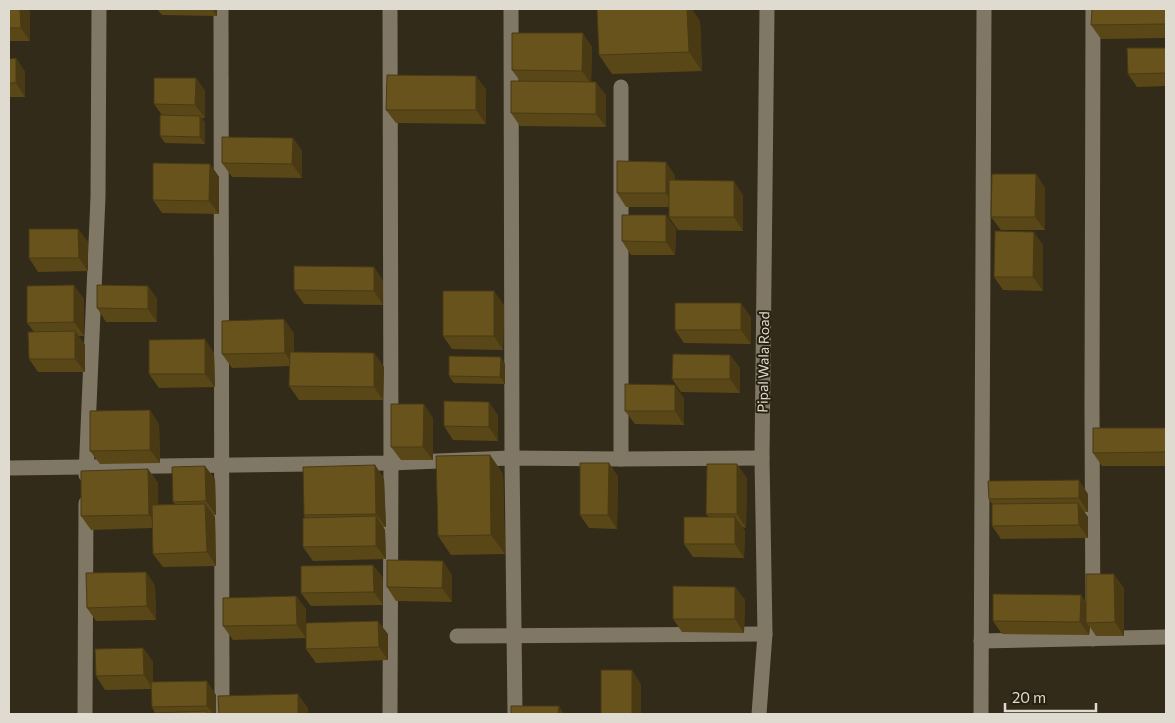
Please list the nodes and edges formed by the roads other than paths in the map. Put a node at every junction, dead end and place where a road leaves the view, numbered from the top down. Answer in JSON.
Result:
{"nodes":[{"id":1,"x":99,"y":9,"type":"edge"},
{"id":2,"x":221,"y":9,"type":"edge"},
{"id":3,"x":390,"y":9,"type":"edge"},
{"id":4,"x":511,"y":9,"type":"edge"},
{"id":5,"x":767,"y":9,"type":"edge"},
{"id":6,"x":984,"y":9,"type":"edge"},
{"id":7,"x":1093,"y":9,"type":"edge"},
{"id":8,"x":621,"y":87,"type":"dead end"},
{"id":9,"x":512,"y":458,"type":"junction"},
{"id":10,"x":762,"y":458,"type":"junction"},
{"id":11,"x":621,"y":459,"type":"junction"},
{"id":12,"x":392,"y":462,"type":"junction"},
{"id":13,"x":221,"y":465,"type":"junction"},
{"id":14,"x":86,"y":467,"type":"junction"},
{"id":15,"x":9,"y":468,"type":"edge"},
{"id":16,"x":765,"y":634,"type":"junction"},
{"id":17,"x":514,"y":635,"type":"junction"},
{"id":18,"x":457,"y":636,"type":"dead end"},
{"id":19,"x":1166,"y":637,"type":"edge"},
{"id":20,"x":1093,"y":639,"type":"junction"},
{"id":21,"x":982,"y":641,"type":"junction"},
{"id":22,"x":85,"y":714,"type":"edge"},
{"id":23,"x":222,"y":714,"type":"edge"},
{"id":24,"x":390,"y":714,"type":"edge"},
{"id":25,"x":515,"y":714,"type":"edge"},
{"id":26,"x":759,"y":714,"type":"edge"},
{"id":27,"x":981,"y":714,"type":"edge"}],
"edges":[{"from":1,"to":14,"type":"street"},
{"from":2,"to":13,"type":"street"},
{"from":3,"to":12,"type":"street"},
{"from":4,"to":9,"type":"street"},
{"from":5,"to":10,"type":"street","name":"Pipal Wala Road"},
{"from":6,"to":21,"type":"street"},
{"from":7,"to":20,"type":"street"},
{"from":8,"to":11,"type":"street"},
{"from":9,"to":11,"type":"street"},
{"from":9,"to":12,"type":"street"},
{"from":9,"to":17,"type":"street"},
{"from":10,"to":11,"type":"street"},
{"from":10,"to":16,"type":"street","name":"Pipal Wala Road"},
{"from":12,"to":13,"type":"street"},
{"from":12,"to":24,"type":"street"},
{"from":13,"to":14,"type":"street"},
{"from":13,"to":23,"type":"street"},
{"from":14,"to":15,"type":"street"},
{"from":14,"to":22,"type":"street"},
{"from":16,"to":17,"type":"street"},
{"from":16,"to":26,"type":"street","name":"Pipal Wala Road"},
{"from":17,"to":18,"type":"street"},
{"from":17,"to":25,"type":"street"},
{"from":19,"to":20,"type":"street"},
{"from":20,"to":21,"type":"street"},
{"from":21,"to":27,"type":"street"}]}
